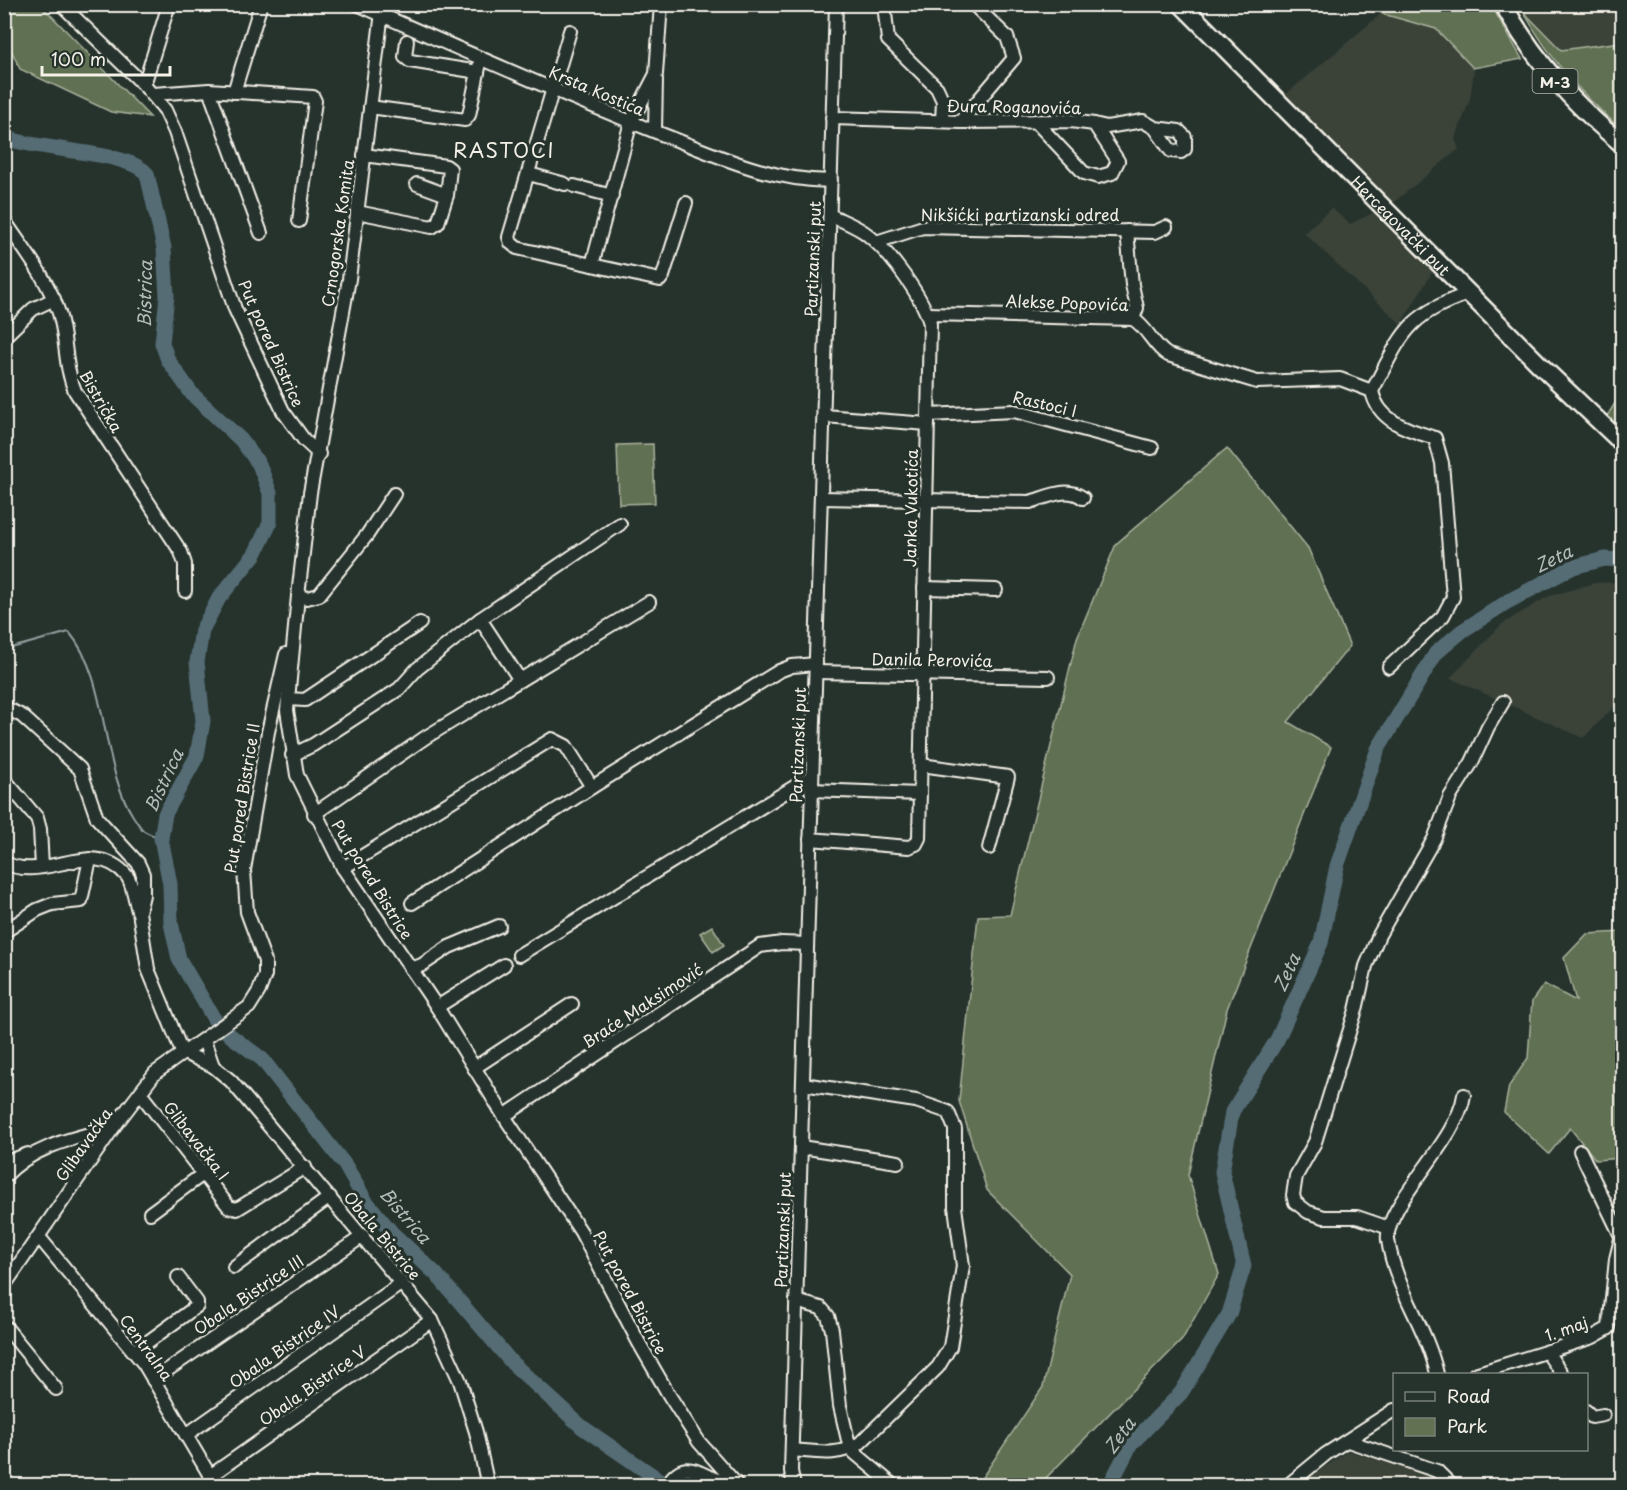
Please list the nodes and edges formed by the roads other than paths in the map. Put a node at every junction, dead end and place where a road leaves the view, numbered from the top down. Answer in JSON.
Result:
{"nodes":[{"id":1,"x":61,"y":4,"type":"edge"},
{"id":2,"x":169,"y":4,"type":"edge"},
{"id":3,"x":261,"y":4,"type":"edge"},
{"id":4,"x":357,"y":4,"type":"edge"},
{"id":5,"x":661,"y":4,"type":"edge"},
{"id":6,"x":836,"y":4,"type":"edge"},
{"id":7,"x":884,"y":4,"type":"edge"},
{"id":8,"x":973,"y":4,"type":"edge"},
{"id":9,"x":1181,"y":4,"type":"edge"},
{"id":10,"x":1503,"y":4,"type":"edge"},
{"id":11,"x":73,"y":10,"type":"edge"},
{"id":12,"x":382,"y":10,"type":"edge"},
{"id":13,"x":570,"y":31,"type":"dead end"},
{"id":14,"x":407,"y":40,"type":"dead end"},
{"id":15,"x":481,"y":58,"type":"junction"},
{"id":16,"x":478,"y":72,"type":"junction"},
{"id":17,"x":656,"y":74,"type":"junction"},
{"id":18,"x":144,"y":85,"type":"junction"},
{"id":19,"x":208,"y":90,"type":"junction"},
{"id":20,"x":555,"y":90,"type":"junction"},
{"id":21,"x":234,"y":92,"type":"junction"},
{"id":22,"x":153,"y":94,"type":"junction"},
{"id":23,"x":370,"y":107,"type":"junction"},
{"id":24,"x":832,"y":118,"type":"junction"},
{"id":25,"x":942,"y":121,"type":"junction"},
{"id":26,"x":1035,"y":121,"type":"junction"},
{"id":27,"x":631,"y":122,"type":"junction"},
{"id":28,"x":960,"y":122,"type":"junction"},
{"id":29,"x":1094,"y":124,"type":"junction"},
{"id":30,"x":1155,"y":128,"type":"dead end"},
{"id":31,"x":655,"y":131,"type":"junction"},
{"id":32,"x":1623,"y":144,"type":"edge"},
{"id":33,"x":364,"y":155,"type":"junction"},
{"id":34,"x":529,"y":174,"type":"junction"},
{"id":35,"x":831,"y":181,"type":"junction"},
{"id":36,"x":417,"y":184,"type":"dead end"},
{"id":37,"x":447,"y":195,"type":"junction"},
{"id":38,"x":612,"y":196,"type":"junction"},
{"id":39,"x":686,"y":203,"type":"dead end"},
{"id":40,"x":357,"y":212,"type":"junction"},
{"id":41,"x":830,"y":215,"type":"junction"},
{"id":42,"x":4,"y":220,"type":"edge"},
{"id":43,"x":299,"y":221,"type":"dead end"},
{"id":44,"x":1166,"y":227,"type":"dead end"},
{"id":45,"x":1127,"y":231,"type":"junction"},
{"id":46,"x":261,"y":233,"type":"dead end"},
{"id":47,"x":876,"y":242,"type":"junction"},
{"id":48,"x":592,"y":264,"type":"junction"},
{"id":49,"x":1471,"y":293,"type":"junction"},
{"id":50,"x":54,"y":299,"type":"junction"},
{"id":51,"x":928,"y":314,"type":"junction"},
{"id":52,"x":1133,"y":319,"type":"junction"},
{"id":53,"x":4,"y":337,"type":"edge"},
{"id":54,"x":1372,"y":391,"type":"junction"},
{"id":55,"x":824,"y":416,"type":"junction"},
{"id":56,"x":928,"y":419,"type":"junction"},
{"id":57,"x":1623,"y":443,"type":"edge"},
{"id":58,"x":1152,"y":448,"type":"dead end"},
{"id":59,"x":319,"y":454,"type":"junction"},
{"id":60,"x":394,"y":494,"type":"dead end"},
{"id":61,"x":821,"y":498,"type":"junction"},
{"id":62,"x":1083,"y":498,"type":"dead end"},
{"id":63,"x":926,"y":501,"type":"junction"},
{"id":64,"x":620,"y":524,"type":"dead end"},
{"id":65,"x":924,"y":588,"type":"junction"},
{"id":66,"x":996,"y":590,"type":"dead end"},
{"id":67,"x":185,"y":591,"type":"dead end"},
{"id":68,"x":298,"y":596,"type":"junction"},
{"id":69,"x":649,"y":602,"type":"dead end"},
{"id":70,"x":480,"y":619,"type":"junction"},
{"id":71,"x":420,"y":623,"type":"dead end"},
{"id":72,"x":293,"y":643,"type":"junction"},
{"id":73,"x":1389,"y":667,"type":"dead end"},
{"id":74,"x":816,"y":668,"type":"junction"},
{"id":75,"x":922,"y":676,"type":"junction"},
{"id":76,"x":1048,"y":677,"type":"dead end"},
{"id":77,"x":520,"y":680,"type":"junction"},
{"id":78,"x":1503,"y":702,"type":"dead end"},
{"id":79,"x":288,"y":705,"type":"junction"},
{"id":80,"x":4,"y":707,"type":"edge"},
{"id":81,"x":273,"y":708,"type":"junction"},
{"id":82,"x":292,"y":755,"type":"junction"},
{"id":83,"x":921,"y":765,"type":"junction"},
{"id":84,"x":812,"y":776,"type":"junction"},
{"id":85,"x":4,"y":779,"type":"edge"},
{"id":86,"x":592,"y":787,"type":"junction"},
{"id":87,"x":811,"y":790,"type":"junction"},
{"id":88,"x":920,"y":794,"type":"junction"},
{"id":89,"x":314,"y":814,"type":"junction"},
{"id":90,"x":810,"y":839,"type":"junction"},
{"id":91,"x":989,"y":848,"type":"dead end"},
{"id":92,"x":90,"y":859,"type":"junction"},
{"id":93,"x":4,"y":862,"type":"edge"},
{"id":94,"x":42,"y":867,"type":"junction"},
{"id":95,"x":344,"y":868,"type":"junction"},
{"id":96,"x":412,"y":903,"type":"dead end"},
{"id":97,"x":138,"y":912,"type":"junction"},
{"id":98,"x":499,"y":926,"type":"dead end"},
{"id":99,"x":4,"y":932,"type":"edge"},
{"id":100,"x":807,"y":944,"type":"junction"},
{"id":101,"x":519,"y":955,"type":"dead end"},
{"id":102,"x":504,"y":965,"type":"dead end"},
{"id":103,"x":411,"y":969,"type":"junction"},
{"id":104,"x":572,"y":1004,"type":"dead end"},
{"id":105,"x":437,"y":1007,"type":"junction"},
{"id":106,"x":205,"y":1040,"type":"junction"},
{"id":107,"x":183,"y":1052,"type":"junction"},
{"id":108,"x":213,"y":1066,"type":"junction"},
{"id":109,"x":474,"y":1068,"type":"junction"},
{"id":110,"x":803,"y":1084,"type":"junction"},
{"id":111,"x":140,"y":1093,"type":"junction"},
{"id":112,"x":1464,"y":1095,"type":"dead end"},
{"id":113,"x":504,"y":1116,"type":"junction"},
{"id":114,"x":113,"y":1128,"type":"junction"},
{"id":115,"x":801,"y":1147,"type":"junction"},
{"id":116,"x":1580,"y":1150,"type":"dead end"},
{"id":117,"x":35,"y":1153,"type":"junction"},
{"id":118,"x":898,"y":1162,"type":"dead end"},
{"id":119,"x":4,"y":1163,"type":"edge"},
{"id":120,"x":305,"y":1167,"type":"junction"},
{"id":121,"x":203,"y":1174,"type":"junction"},
{"id":122,"x":4,"y":1177,"type":"edge"},
{"id":123,"x":330,"y":1197,"type":"junction"},
{"id":124,"x":150,"y":1213,"type":"dead end"},
{"id":125,"x":1389,"y":1228,"type":"junction"},
{"id":126,"x":1622,"y":1235,"type":"edge"},
{"id":127,"x":363,"y":1236,"type":"junction"},
{"id":128,"x":39,"y":1237,"type":"junction"},
{"id":129,"x":234,"y":1267,"type":"dead end"},
{"id":130,"x":178,"y":1277,"type":"dead end"},
{"id":131,"x":402,"y":1283,"type":"junction"},
{"id":132,"x":4,"y":1286,"type":"edge"},
{"id":133,"x":796,"y":1301,"type":"junction"},
{"id":134,"x":432,"y":1320,"type":"junction"},
{"id":135,"x":4,"y":1325,"type":"edge"},
{"id":136,"x":134,"y":1352,"type":"junction"},
{"id":137,"x":1547,"y":1352,"type":"junction"},
{"id":138,"x":1437,"y":1373,"type":"edge"},
{"id":139,"x":1478,"y":1373,"type":"edge"},
{"id":140,"x":1561,"y":1373,"type":"edge"},
{"id":141,"x":153,"y":1380,"type":"junction"},
{"id":142,"x":56,"y":1389,"type":"dead end"},
{"id":143,"x":1393,"y":1411,"type":"edge"},
{"id":144,"x":1588,"y":1412,"type":"edge"},
{"id":145,"x":1603,"y":1415,"type":"dead end"},
{"id":146,"x":186,"y":1435,"type":"junction"},
{"id":147,"x":1348,"y":1441,"type":"junction"},
{"id":148,"x":850,"y":1449,"type":"junction"},
{"id":149,"x":792,"y":1450,"type":"junction"},
{"id":150,"x":213,"y":1481,"type":"edge"},
{"id":151,"x":735,"y":1483,"type":"edge"},
{"id":152,"x":488,"y":1485,"type":"edge"},
{"id":153,"x":666,"y":1485,"type":"edge"},
{"id":154,"x":794,"y":1485,"type":"edge"},
{"id":155,"x":894,"y":1485,"type":"edge"},
{"id":156,"x":1287,"y":1485,"type":"edge"},
{"id":157,"x":1452,"y":1485,"type":"edge"}],
"edges":[{"from":1,"to":11,"type":"street"},
{"from":2,"to":18,"type":"street"},
{"from":3,"to":21,"type":"street"},
{"from":4,"to":12,"type":"street","name":"Krsta Kostića"},
{"from":5,"to":17,"type":"street"},
{"from":6,"to":24,"type":"street","name":"Partizanski put"},
{"from":7,"to":25,"type":"street"},
{"from":8,"to":28,"type":"street"},
{"from":9,"to":49,"type":"main road","name":"Hercegovački put"},
{"from":10,"to":32,"type":"main road","number":"M-3"},
{"from":11,"to":18,"type":"street"},
{"from":12,"to":15,"type":"street","name":"Krsta Kostića"},
{"from":12,"to":23,"type":"street","name":"Crnogorska Komita"},
{"from":13,"to":20,"type":"street"},
{"from":14,"to":16,"type":"street"},
{"from":15,"to":16,"type":"street"},
{"from":15,"to":20,"type":"street","name":"Krsta Kostića"},
{"from":16,"to":23,"type":"street"},
{"from":17,"to":27,"type":"street"},
{"from":17,"to":31,"type":"street"},
{"from":18,"to":22,"type":"street","name":"Put pored Bistrice"},
{"from":19,"to":21,"type":"street"},
{"from":19,"to":22,"type":"street"},
{"from":19,"to":46,"type":"street"},
{"from":20,"to":27,"type":"street","name":"Krsta Kostića"},
{"from":20,"to":34,"type":"street"},
{"from":21,"to":43,"type":"street"},
{"from":22,"to":59,"type":"street","name":"Put pored Bistrice"},
{"from":23,"to":33,"type":"street","name":"Crnogorska Komita"},
{"from":24,"to":25,"type":"street","name":"Đura Roganovića"},
{"from":24,"to":35,"type":"street","name":"Partizanski put"},
{"from":25,"to":28,"type":"street","name":"Đura Roganovića"},
{"from":26,"to":28,"type":"street","name":"Đura Roganovića"},
{"from":26,"to":29,"type":"street","name":"Đura Roganovića"},
{"from":26,"to":29,"type":"street","name":"Đura Roganovića"},
{"from":27,"to":31,"type":"street","name":"Krsta Kostića"},
{"from":27,"to":38,"type":"street"},
{"from":29,"to":30,"type":"street"},
{"from":31,"to":35,"type":"street","name":"Krsta Kostića"},
{"from":33,"to":37,"type":"street"},
{"from":33,"to":40,"type":"street","name":"Crnogorska Komita"},
{"from":34,"to":38,"type":"street"},
{"from":34,"to":48,"type":"street"},
{"from":35,"to":41,"type":"street","name":"Partizanski put"},
{"from":36,"to":37,"type":"street"},
{"from":37,"to":40,"type":"street"},
{"from":38,"to":48,"type":"street"},
{"from":39,"to":48,"type":"street"},
{"from":40,"to":59,"type":"street","name":"Crnogorska Komita"},
{"from":41,"to":47,"type":"street"},
{"from":41,"to":55,"type":"street","name":"Partizanski put"},
{"from":42,"to":50,"type":"street","name":"Bistrička"},
{"from":44,"to":45,"type":"street","name":"Nikšićki partizanski odred"},
{"from":45,"to":47,"type":"street","name":"Nikšićki partizanski odred"},
{"from":45,"to":52,"type":"street"},
{"from":47,"to":51,"type":"street"},
{"from":49,"to":54,"type":"street"},
{"from":49,"to":57,"type":"main road","name":"Hercegovački put"},
{"from":50,"to":53,"type":"street"},
{"from":50,"to":67,"type":"street","name":"Bistrička"},
{"from":51,"to":52,"type":"street","name":"Alekse Popovića"},
{"from":51,"to":56,"type":"street","name":"Janka Vukotića"},
{"from":52,"to":54,"type":"street","name":"Alekse Popovića"},
{"from":54,"to":73,"type":"street"},
{"from":55,"to":56,"type":"street","name":"Rastoci I"},
{"from":55,"to":61,"type":"street","name":"Partizanski put"},
{"from":56,"to":58,"type":"street","name":"Rastoci I"},
{"from":56,"to":63,"type":"street","name":"Janka Vukotića"},
{"from":59,"to":68,"type":"street","name":"Put pored Bistrice"},
{"from":60,"to":68,"type":"street"},
{"from":61,"to":63,"type":"street"},
{"from":61,"to":74,"type":"street","name":"Partizanski put"},
{"from":62,"to":63,"type":"street"},
{"from":63,"to":65,"type":"street","name":"Janka Vukotića"},
{"from":64,"to":70,"type":"street"},
{"from":65,"to":66,"type":"street"},
{"from":65,"to":75,"type":"street","name":"Janka Vukotića"},
{"from":68,"to":72,"type":"street","name":"Put pored Bistrice"},
{"from":69,"to":77,"type":"street"},
{"from":70,"to":77,"type":"street"},
{"from":70,"to":82,"type":"street"},
{"from":71,"to":79,"type":"street"},
{"from":72,"to":79,"type":"street","name":"Put pored Bistrice"},
{"from":72,"to":81,"type":"street","name":"Put pored Bistrice II"},
{"from":74,"to":75,"type":"street","name":"Danila Perovića"},
{"from":74,"to":84,"type":"street","name":"Partizanski put"},
{"from":74,"to":86,"type":"street","name":"Danila Perovića"},
{"from":75,"to":76,"type":"street","name":"Danila Perovića"},
{"from":75,"to":83,"type":"street","name":"Janka Vukotića"},
{"from":77,"to":89,"type":"street"},
{"from":78,"to":125,"type":"street"},
{"from":79,"to":81,"type":"street"},
{"from":79,"to":82,"type":"street","name":"Put pored Bistrice"},
{"from":80,"to":97,"type":"street"},
{"from":81,"to":106,"type":"street","name":"Put pored Bistrice II"},
{"from":82,"to":89,"type":"street","name":"Put pored Bistrice"},
{"from":83,"to":88,"type":"street","name":"Janka Vukotića"},
{"from":83,"to":91,"type":"street"},
{"from":84,"to":87,"type":"street","name":"Partizanski put"},
{"from":84,"to":101,"type":"street"},
{"from":85,"to":94,"type":"street"},
{"from":86,"to":95,"type":"street"},
{"from":86,"to":96,"type":"street","name":"Danila Perovića"},
{"from":87,"to":88,"type":"street"},
{"from":87,"to":90,"type":"street","name":"Partizanski put"},
{"from":88,"to":90,"type":"street","name":"Janka Vukotića"},
{"from":89,"to":95,"type":"street","name":"Put pored Bistrice"},
{"from":90,"to":100,"type":"street","name":"Partizanski put"},
{"from":92,"to":94,"type":"street"},
{"from":92,"to":97,"type":"street"},
{"from":92,"to":99,"type":"street"},
{"from":93,"to":94,"type":"street"},
{"from":95,"to":103,"type":"street","name":"Put pored Bistrice"},
{"from":97,"to":107,"type":"street"},
{"from":98,"to":103,"type":"street"},
{"from":100,"to":110,"type":"street","name":"Partizanski put"},
{"from":100,"to":113,"type":"street","name":"Braće Maksimović"},
{"from":102,"to":105,"type":"street"},
{"from":103,"to":105,"type":"street","name":"Put pored Bistrice"},
{"from":104,"to":109,"type":"street"},
{"from":105,"to":109,"type":"street","name":"Put pored Bistrice"},
{"from":106,"to":107,"type":"street","name":"Glibavačka"},
{"from":106,"to":108,"type":"street"},
{"from":107,"to":108,"type":"street","name":"Obala Bistrice"},
{"from":107,"to":111,"type":"street","name":"Glibavačka"},
{"from":108,"to":120,"type":"street","name":"Obala Bistrice"},
{"from":109,"to":113,"type":"street","name":"Put pored Bistrice"},
{"from":110,"to":115,"type":"street","name":"Partizanski put"},
{"from":110,"to":148,"type":"street"},
{"from":111,"to":114,"type":"street","name":"Glibavačka"},
{"from":111,"to":121,"type":"street","name":"Glibavačka I"},
{"from":112,"to":125,"type":"street"},
{"from":113,"to":151,"type":"street","name":"Put pored Bistrice"},
{"from":114,"to":117,"type":"street"},
{"from":114,"to":128,"type":"street","name":"Glibavačka"},
{"from":115,"to":118,"type":"street"},
{"from":115,"to":133,"type":"street","name":"Partizanski put"},
{"from":116,"to":126,"type":"street"},
{"from":117,"to":119,"type":"street"},
{"from":117,"to":122,"type":"street"},
{"from":120,"to":121,"type":"street","name":"Glibavačka I"},
{"from":120,"to":123,"type":"street","name":"Obala Bistrice"},
{"from":121,"to":124,"type":"street"},
{"from":123,"to":127,"type":"street","name":"Obala Bistrice"},
{"from":123,"to":129,"type":"street"},
{"from":125,"to":138,"type":"street"},
{"from":126,"to":137,"type":"street","name":"1. maj"},
{"from":127,"to":131,"type":"street","name":"Obala Bistrice"},
{"from":127,"to":141,"type":"street","name":"Obala Bistrice III"},
{"from":128,"to":132,"type":"street","name":"Glibavačka"},
{"from":128,"to":136,"type":"street","name":"Centralna"},
{"from":130,"to":136,"type":"street"},
{"from":131,"to":134,"type":"street","name":"Obala Bistrice"},
{"from":131,"to":146,"type":"street","name":"Obala Bistrice IV"},
{"from":133,"to":148,"type":"street"},
{"from":133,"to":149,"type":"street","name":"Partizanski put"},
{"from":134,"to":150,"type":"street","name":"Obala Bistrice V"},
{"from":134,"to":152,"type":"street","name":"Obala Bistrice"},
{"from":135,"to":142,"type":"street"},
{"from":136,"to":141,"type":"street","name":"Centralna"},
{"from":137,"to":139,"type":"street","name":"1. maj"},
{"from":137,"to":140,"type":"street"},
{"from":141,"to":146,"type":"street","name":"Centralna"},
{"from":143,"to":147,"type":"street"},
{"from":144,"to":145,"type":"street"},
{"from":146,"to":150,"type":"street","name":"Centralna"},
{"from":147,"to":156,"type":"street"},
{"from":147,"to":157,"type":"street"},
{"from":148,"to":149,"type":"street"},
{"from":148,"to":155,"type":"street"},
{"from":149,"to":154,"type":"street","name":"Partizanski put"},
{"from":151,"to":153,"type":"street"}]}
